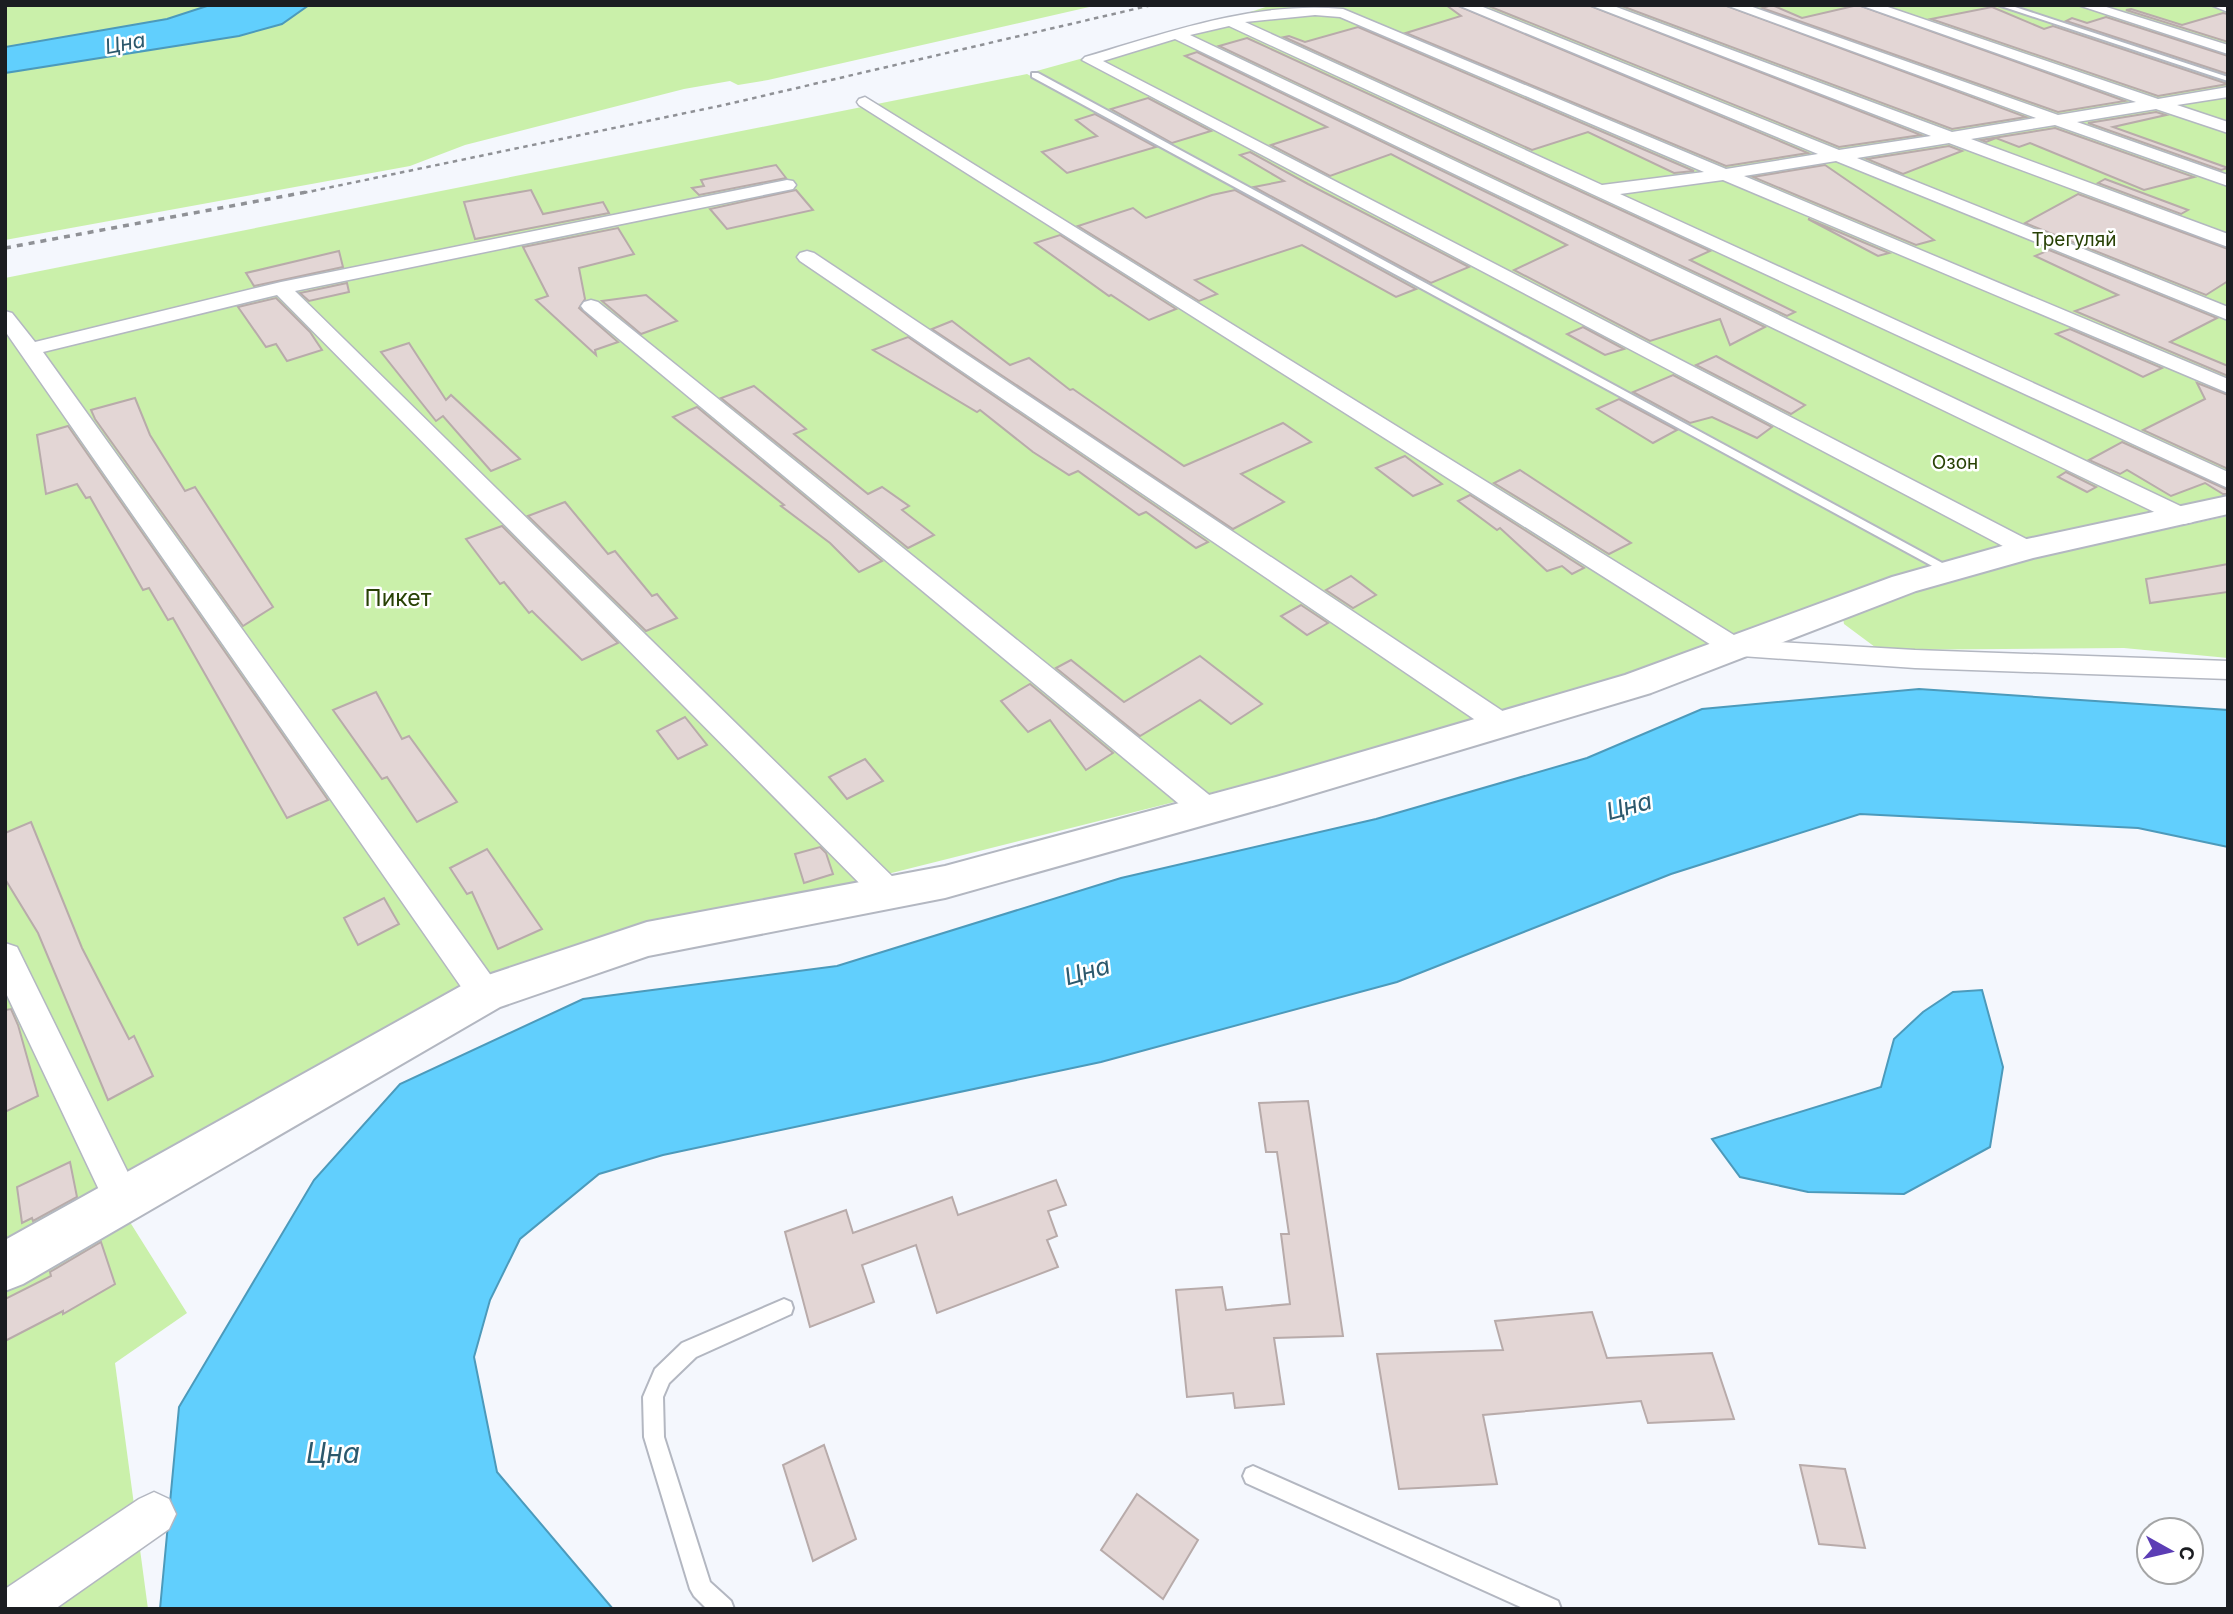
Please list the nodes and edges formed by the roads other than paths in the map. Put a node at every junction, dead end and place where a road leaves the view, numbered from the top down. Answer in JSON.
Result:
{"nodes":[{"id":1,"x":1465,"y":5,"type":"edge"},
{"id":2,"x":1597,"y":5,"type":"edge"},
{"id":3,"x":1733,"y":5,"type":"edge"},
{"id":4,"x":1867,"y":5,"type":"edge"},
{"id":5,"x":2001,"y":5,"type":"edge"},
{"id":6,"x":2085,"y":5,"type":"edge"},
{"id":7,"x":2218,"y":5,"type":"edge"},
{"id":8,"x":1336,"y":8,"type":"edge"},
{"id":9,"x":2228,"y":8,"type":"edge"},
{"id":10,"x":1233,"y":22,"type":"junction"},
{"id":11,"x":1178,"y":35,"type":"junction"},
{"id":12,"x":2228,"y":50,"type":"edge"},
{"id":13,"x":1035,"y":75,"type":"dead end"},
{"id":14,"x":2228,"y":79,"type":"edge"},
{"id":15,"x":2228,"y":92,"type":"edge"},
{"id":16,"x":864,"y":102,"type":"dead end"},
{"id":17,"x":2157,"y":104,"type":"junction"},
{"id":18,"x":2054,"y":119,"type":"junction"},
{"id":19,"x":2228,"y":128,"type":"edge"},
{"id":20,"x":1951,"y":137,"type":"junction"},
{"id":21,"x":1834,"y":155,"type":"junction"},
{"id":22,"x":1722,"y":174,"type":"junction"},
{"id":23,"x":2228,"y":181,"type":"edge"},
{"id":24,"x":787,"y":185,"type":"dead end"},
{"id":25,"x":1599,"y":191,"type":"junction"},
{"id":26,"x":2228,"y":241,"type":"edge"},
{"id":27,"x":807,"y":257,"type":"dead end"},
{"id":28,"x":281,"y":288,"type":"junction"},
{"id":29,"x":591,"y":306,"type":"dead end"},
{"id":30,"x":2228,"y":314,"type":"edge"},
{"id":31,"x":5,"y":317,"type":"edge"},
{"id":32,"x":30,"y":349,"type":"junction"},
{"id":33,"x":2228,"y":387,"type":"edge"},
{"id":34,"x":2228,"y":481,"type":"edge"},
{"id":35,"x":2228,"y":505,"type":"edge"},
{"id":36,"x":2184,"y":517,"type":"junction"},
{"id":37,"x":2027,"y":550,"type":"junction"},
{"id":38,"x":1951,"y":571,"type":"junction"},
{"id":39,"x":1736,"y":649,"type":"junction"},
{"id":40,"x":2228,"y":670,"type":"edge"},
{"id":41,"x":1503,"y":725,"type":"junction"},
{"id":42,"x":1207,"y":810,"type":"junction"},
{"id":43,"x":889,"y":893,"type":"junction"},
{"id":44,"x":5,"y":956,"type":"edge"},
{"id":45,"x":485,"y":993,"type":"junction"},
{"id":46,"x":122,"y":1199,"type":"junction"},
{"id":47,"x":5,"y":1267,"type":"edge"},
{"id":48,"x":784,"y":1308,"type":"dead end"},
{"id":49,"x":1253,"y":1476,"type":"dead end"},
{"id":50,"x":154,"y":1514,"type":"dead end"},
{"id":51,"x":15,"y":1609,"type":"edge"},
{"id":52,"x":723,"y":1609,"type":"edge"},
{"id":53,"x":1550,"y":1609,"type":"edge"}],
"edges":[{"from":1,"to":21,"type":"street"},
{"from":2,"to":20,"type":"street"},
{"from":3,"to":18,"type":"street"},
{"from":4,"to":17,"type":"street"},
{"from":5,"to":14,"type":"lane"},
{"from":6,"to":12,"type":"street"},
{"from":7,"to":9,"type":"street"},
{"from":8,"to":10,"type":"street"},
{"from":8,"to":22,"type":"street"},
{"from":10,"to":11,"type":"street"},
{"from":10,"to":25,"type":"street"},
{"from":11,"to":36,"type":"street"},
{"from":11,"to":37,"type":"street"},
{"from":13,"to":38,"type":"lane"},
{"from":15,"to":17,"type":"street"},
{"from":16,"to":39,"type":"street"},
{"from":17,"to":18,"type":"street"},
{"from":17,"to":19,"type":"street"},
{"from":18,"to":20,"type":"street"},
{"from":18,"to":23,"type":"street"},
{"from":20,"to":21,"type":"street"},
{"from":20,"to":26,"type":"street"},
{"from":21,"to":22,"type":"street"},
{"from":21,"to":30,"type":"street"},
{"from":22,"to":25,"type":"street"},
{"from":22,"to":33,"type":"street"},
{"from":24,"to":28,"type":"street"},
{"from":25,"to":34,"type":"street"},
{"from":27,"to":41,"type":"street"},
{"from":28,"to":32,"type":"street"},
{"from":28,"to":43,"type":"street"},
{"from":29,"to":42,"type":"street"},
{"from":31,"to":32,"type":"street"},
{"from":32,"to":45,"type":"street"},
{"from":35,"to":36,"type":"street"},
{"from":36,"to":37,"type":"street"},
{"from":37,"to":38,"type":"street"},
{"from":38,"to":39,"type":"street"},
{"from":39,"to":40,"type":"street"},
{"from":39,"to":41,"type":"street"},
{"from":41,"to":42,"type":"street"},
{"from":42,"to":43,"type":"street"},
{"from":43,"to":45,"type":"street"},
{"from":44,"to":46,"type":"street"},
{"from":45,"to":46,"type":"street"},
{"from":46,"to":47,"type":"street"},
{"from":48,"to":52,"type":"lane"},
{"from":49,"to":53,"type":"lane"},
{"from":50,"to":51,"type":"street"}]}
